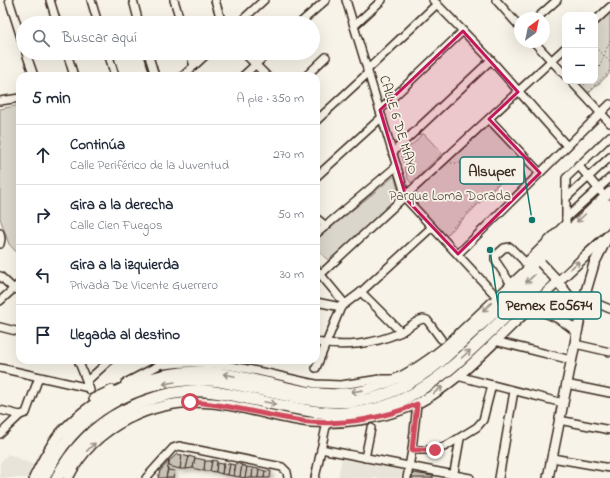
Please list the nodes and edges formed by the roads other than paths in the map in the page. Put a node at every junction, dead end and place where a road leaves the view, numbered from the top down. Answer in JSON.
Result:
{"nodes":[{"id":1,"x":9,"y":0,"type":"edge"},
{"id":2,"x":50,"y":0,"type":"edge"},
{"id":3,"x":91,"y":0,"type":"edge"},
{"id":4,"x":132,"y":0,"type":"edge"},
{"id":5,"x":174,"y":0,"type":"edge"},
{"id":6,"x":215,"y":0,"type":"edge"},
{"id":7,"x":264,"y":0,"type":"edge"},
{"id":8,"x":326,"y":0,"type":"edge"},
{"id":9,"x":346,"y":0,"type":"edge"},
{"id":10,"x":382,"y":0,"type":"edge"},
{"id":11,"x":498,"y":0,"type":"edge"},
{"id":12,"x":557,"y":0,"type":"edge"},
{"id":13,"x":435,"y":2,"type":"edge"},
{"id":14,"x":256,"y":3,"type":"edge"},
{"id":15,"x":610,"y":7,"type":"edge"},
{"id":16,"x":544,"y":12,"type":"edge"},
{"id":17,"x":55,"y":16,"type":"edge"},
{"id":18,"x":96,"y":16,"type":"edge"},
{"id":19,"x":137,"y":16,"type":"edge"},
{"id":20,"x":179,"y":16,"type":"edge"},
{"id":21,"x":220,"y":16,"type":"edge"},
{"id":22,"x":246,"y":16,"type":"edge"},
{"id":23,"x":308,"y":16,"type":"edge"},
{"id":24,"x":598,"y":18,"type":"edge"},
{"id":25,"x":514,"y":20,"type":"edge"},
{"id":26,"x":16,"y":22,"type":"edge"},
{"id":27,"x":354,"y":26,"type":"junction"},
{"id":28,"x":464,"y":31,"type":"junction"},
{"id":29,"x":540,"y":48,"type":"edge"},
{"id":30,"x":562,"y":51,"type":"edge"},
{"id":31,"x":326,"y":57,"type":"dead end"},
{"id":32,"x":28,"y":60,"type":"edge"},
{"id":33,"x":69,"y":60,"type":"edge"},
{"id":34,"x":110,"y":60,"type":"edge"},
{"id":35,"x":150,"y":60,"type":"edge"},
{"id":36,"x":192,"y":60,"type":"edge"},
{"id":37,"x":200,"y":60,"type":"edge"},
{"id":38,"x":251,"y":60,"type":"edge"},
{"id":39,"x":260,"y":60,"type":"edge"},
{"id":40,"x":491,"y":60,"type":"junction"},
{"id":41,"x":551,"y":60,"type":"junction"},
{"id":42,"x":255,"y":64,"type":"junction"},
{"id":43,"x":194,"y":66,"type":"junction"},
{"id":44,"x":33,"y":72,"type":"edge"},
{"id":45,"x":73,"y":72,"type":"edge"},
{"id":46,"x":114,"y":72,"type":"edge"},
{"id":47,"x":154,"y":72,"type":"edge"},
{"id":48,"x":187,"y":72,"type":"edge"},
{"id":49,"x":247,"y":72,"type":"edge"},
{"id":50,"x":263,"y":72,"type":"edge"},
{"id":51,"x":310,"y":72,"type":"edge"},
{"id":52,"x":368,"y":72,"type":"junction"},
{"id":53,"x":562,"y":72,"type":"edge"},
{"id":54,"x":574,"y":84,"type":"edge"},
{"id":55,"x":518,"y":92,"type":"junction"},
{"id":56,"x":16,"y":99,"type":"edge"},
{"id":57,"x":0,"y":101,"type":"edge"},
{"id":58,"x":610,"y":104,"type":"edge"},
{"id":59,"x":381,"y":113,"type":"junction"},
{"id":60,"x":601,"y":113,"type":"junction"},
{"id":61,"x":320,"y":117,"type":"edge"},
{"id":62,"x":489,"y":119,"type":"junction"},
{"id":63,"x":610,"y":123,"type":"edge"},
{"id":64,"x":607,"y":138,"type":"edge"},
{"id":65,"x":567,"y":146,"type":"junction"},
{"id":66,"x":610,"y":147,"type":"edge"},
{"id":67,"x":393,"y":152,"type":"junction"},
{"id":68,"x":610,"y":157,"type":"edge"},
{"id":69,"x":578,"y":165,"type":"junction"},
{"id":70,"x":397,"y":166,"type":"junction"},
{"id":71,"x":320,"y":173,"type":"edge"},
{"id":72,"x":540,"y":173,"type":"junction"},
{"id":73,"x":588,"y":177,"type":"junction"},
{"id":74,"x":610,"y":178,"type":"edge"},
{"id":75,"x":599,"y":189,"type":"junction"},
{"id":76,"x":406,"y":196,"type":"junction"},
{"id":77,"x":566,"y":198,"type":"junction"},
{"id":78,"x":608,"y":198,"type":"edge"},
{"id":79,"x":610,"y":218,"type":"edge"},
{"id":80,"x":320,"y":221,"type":"edge"},
{"id":81,"x":566,"y":224,"type":"junction"},
{"id":82,"x":326,"y":226,"type":"junction"},
{"id":83,"x":432,"y":227,"type":"junction"},
{"id":84,"x":320,"y":231,"type":"edge"},
{"id":85,"x":0,"y":232,"type":"edge"},
{"id":86,"x":610,"y":235,"type":"edge"},
{"id":87,"x":0,"y":244,"type":"edge"},
{"id":88,"x":458,"y":254,"type":"junction"},
{"id":89,"x":539,"y":261,"type":"junction"},
{"id":90,"x":527,"y":265,"type":"junction"},
{"id":91,"x":320,"y":270,"type":"edge"},
{"id":92,"x":320,"y":275,"type":"edge"},
{"id":93,"x":0,"y":276,"type":"edge"},
{"id":94,"x":556,"y":280,"type":"junction"},
{"id":95,"x":511,"y":284,"type":"junction"},
{"id":96,"x":16,"y":289,"type":"edge"},
{"id":97,"x":16,"y":291,"type":"edge"},
{"id":98,"x":361,"y":292,"type":"junction"},
{"id":99,"x":497,"y":297,"type":"junction"},
{"id":100,"x":584,"y":298,"type":"junction"},
{"id":101,"x":0,"y":301,"type":"edge"},
{"id":102,"x":320,"y":303,"type":"edge"},
{"id":103,"x":343,"y":306,"type":"junction"},
{"id":104,"x":529,"y":309,"type":"junction"},
{"id":105,"x":610,"y":309,"type":"edge"},
{"id":106,"x":579,"y":317,"type":"junction"},
{"id":107,"x":0,"y":327,"type":"edge"},
{"id":108,"x":576,"y":330,"type":"junction"},
{"id":109,"x":16,"y":331,"type":"edge"},
{"id":110,"x":401,"y":332,"type":"junction"},
{"id":111,"x":440,"y":339,"type":"dead end"},
{"id":112,"x":495,"y":341,"type":"junction"},
{"id":113,"x":320,"y":343,"type":"edge"},
{"id":114,"x":326,"y":344,"type":"junction"},
{"id":115,"x":574,"y":344,"type":"junction"},
{"id":116,"x":610,"y":352,"type":"edge"},
{"id":117,"x":320,"y":358,"type":"edge"},
{"id":118,"x":571,"y":360,"type":"junction"},
{"id":119,"x":80,"y":364,"type":"edge"},
{"id":120,"x":106,"y":364,"type":"edge"},
{"id":121,"x":162,"y":364,"type":"edge"},
{"id":122,"x":214,"y":364,"type":"edge"},
{"id":123,"x":318,"y":364,"type":"edge"},
{"id":124,"x":0,"y":368,"type":"edge"},
{"id":125,"x":316,"y":368,"type":"dead end"},
{"id":126,"x":457,"y":376,"type":"junction"},
{"id":127,"x":39,"y":377,"type":"junction"},
{"id":128,"x":88,"y":384,"type":"junction"},
{"id":129,"x":566,"y":384,"type":"junction"},
{"id":130,"x":492,"y":385,"type":"junction"},
{"id":131,"x":341,"y":389,"type":"junction"},
{"id":132,"x":514,"y":390,"type":"junction"},
{"id":133,"x":610,"y":393,"type":"edge"},
{"id":134,"x":94,"y":401,"type":"junction"},
{"id":135,"x":563,"y":403,"type":"junction"},
{"id":136,"x":417,"y":404,"type":"junction"},
{"id":137,"x":0,"y":410,"type":"edge"},
{"id":138,"x":20,"y":415,"type":"junction"},
{"id":139,"x":559,"y":420,"type":"junction"},
{"id":140,"x":327,"y":422,"type":"junction"},
{"id":141,"x":371,"y":428,"type":"dead end"},
{"id":142,"x":610,"y":430,"type":"edge"},
{"id":143,"x":0,"y":434,"type":"edge"},
{"id":144,"x":460,"y":439,"type":"junction"},
{"id":145,"x":321,"y":449,"type":"junction"},
{"id":146,"x":412,"y":450,"type":"junction"},
{"id":147,"x":365,"y":458,"type":"junction"},
{"id":148,"x":552,"y":458,"type":"junction"},
{"id":149,"x":409,"y":467,"type":"junction"},
{"id":150,"x":610,"y":468,"type":"edge"},
{"id":151,"x":453,"y":476,"type":"edge"},
{"id":152,"x":34,"y":478,"type":"edge"},
{"id":153,"x":44,"y":478,"type":"edge"},
{"id":154,"x":57,"y":478,"type":"edge"},
{"id":155,"x":68,"y":478,"type":"edge"},
{"id":156,"x":146,"y":478,"type":"edge"},
{"id":157,"x":288,"y":478,"type":"edge"},
{"id":158,"x":315,"y":478,"type":"edge"},
{"id":159,"x":407,"y":478,"type":"edge"},
{"id":160,"x":470,"y":478,"type":"edge"},
{"id":161,"x":499,"y":478,"type":"edge"},
{"id":162,"x":548,"y":478,"type":"edge"}],
"edges":[{"from":1,"to":26,"type":"street"},
{"from":2,"to":17,"type":"street"},
{"from":3,"to":18,"type":"street"},
{"from":4,"to":19,"type":"street"},
{"from":5,"to":20,"type":"street"},
{"from":6,"to":21,"type":"street"},
{"from":7,"to":14,"type":"street"},
{"from":8,"to":23,"type":"street"},
{"from":9,"to":27,"type":"street","name":"CALLE 6 DE MAYO"},
{"from":10,"to":27,"type":"street"},
{"from":11,"to":25,"type":"street"},
{"from":12,"to":16,"type":"street"},
{"from":13,"to":28,"type":"street"},
{"from":13,"to":52,"type":"street"},
{"from":14,"to":22,"type":"street"},
{"from":15,"to":24,"type":"street"},
{"from":27,"to":52,"type":"street","name":"CALLE 6 DE MAYO"},
{"from":28,"to":40,"type":"street"},
{"from":28,"to":59,"type":"street"},
{"from":29,"to":41,"type":"street"},
{"from":30,"to":41,"type":"street"},
{"from":31,"to":51,"type":"street"},
{"from":32,"to":44,"type":"street"},
{"from":33,"to":45,"type":"street"},
{"from":34,"to":46,"type":"street"},
{"from":35,"to":47,"type":"street"},
{"from":36,"to":43,"type":"street"},
{"from":37,"to":43,"type":"street"},
{"from":38,"to":42,"type":"street"},
{"from":39,"to":42,"type":"street"},
{"from":40,"to":55,"type":"street"},
{"from":40,"to":67,"type":"street"},
{"from":41,"to":53,"type":"street"},
{"from":41,"to":55,"type":"street"},
{"from":42,"to":49,"type":"street"},
{"from":42,"to":50,"type":"street"},
{"from":43,"to":48,"type":"street"},
{"from":52,"to":59,"type":"street","name":"CALLE 6 DE MAYO"},
{"from":52,"to":61,"type":"street"},
{"from":54,"to":60,"type":"street"},
{"from":55,"to":62,"type":"street"},
{"from":55,"to":65,"type":"street"},
{"from":56,"to":57,"type":"street"},
{"from":58,"to":60,"type":"street"},
{"from":59,"to":67,"type":"street","name":"CALLE 6 DE MAYO"},
{"from":59,"to":71,"type":"street"},
{"from":60,"to":63,"type":"street"},
{"from":60,"to":65,"type":"street"},
{"from":62,"to":72,"type":"street"},
{"from":62,"to":76,"type":"street"},
{"from":64,"to":66,"type":"street"},
{"from":64,"to":69,"type":"street"},
{"from":65,"to":72,"type":"street"},
{"from":67,"to":70,"type":"street","name":"CALLE 6 DE MAYO"},
{"from":68,"to":73,"type":"street"},
{"from":69,"to":73,"type":"street"},
{"from":69,"to":77,"type":"street"},
{"from":70,"to":76,"type":"street","name":"CALLE 6 DE MAYO"},
{"from":70,"to":82,"type":"street"},
{"from":72,"to":88,"type":"street"},
{"from":73,"to":75,"type":"street"},
{"from":73,"to":77,"type":"street"},
{"from":74,"to":75,"type":"street"},
{"from":75,"to":78,"type":"street"},
{"from":75,"to":81,"type":"street"},
{"from":76,"to":83,"type":"street","name":"CALLE 6 DE MAYO"},
{"from":76,"to":91,"type":"street"},
{"from":77,"to":81,"type":"street"},
{"from":78,"to":81,"type":"main road","one_way":true},
{"from":78,"to":153,"type":"highway","one_way":true},
{"from":154,"to":79,"type":"highway","one_way":true},
{"from":80,"to":82,"type":"street"},
{"from":81,"to":89,"type":"main road"},
{"from":81,"to":90,"type":"street"},
{"from":82,"to":84,"type":"street"},
{"from":83,"to":88,"type":"street","name":"CALLE 6 DE MAYO"},
{"from":83,"to":98,"type":"street"},
{"from":85,"to":87,"type":"street"},
{"from":94,"to":86,"type":"main road","one_way":true},
{"from":86,"to":100,"type":"main road"},
{"from":88,"to":99,"type":"street","name":"CALLE 6 DE MAYO"},
{"from":89,"to":90,"type":"main road"},
{"from":89,"to":94,"type":"main road","bridge":true},
{"from":90,"to":95,"type":"main road"},
{"from":90,"to":95,"type":"street"},
{"from":92,"to":103,"type":"street"},
{"from":93,"to":96,"type":"street"},
{"from":94,"to":104,"type":"main road"},
{"from":94,"to":106,"type":"main road"},
{"from":95,"to":99,"type":"main road"},
{"from":97,"to":101,"type":"street"},
{"from":98,"to":103,"type":"street"},
{"from":98,"to":110,"type":"street"},
{"from":99,"to":131,"type":"main road","one_way":true},
{"from":100,"to":105,"type":"street"},
{"from":100,"to":106,"type":"main road"},
{"from":102,"to":103,"type":"street"},
{"from":103,"to":114,"type":"street"},
{"from":104,"to":108,"type":"main road"},
{"from":104,"to":112,"type":"main road"},
{"from":106,"to":108,"type":"main road"},
{"from":107,"to":109,"type":"street"},
{"from":108,"to":115,"type":"main road"},
{"from":110,"to":111,"type":"street"},
{"from":110,"to":114,"type":"street"},
{"from":112,"to":118,"type":"street"},
{"from":112,"to":126,"type":"main road"},
{"from":113,"to":114,"type":"street"},
{"from":114,"to":117,"type":"street"},
{"from":115,"to":116,"type":"street"},
{"from":115,"to":118,"type":"main road"},
{"from":118,"to":129,"type":"main road"},
{"from":119,"to":128,"type":"street"},
{"from":120,"to":128,"type":"street"},
{"from":121,"to":134,"type":"street"},
{"from":122,"to":131,"type":"street"},
{"from":123,"to":125,"type":"street"},
{"from":124,"to":127,"type":"street"},
{"from":126,"to":130,"type":"street"},
{"from":136,"to":126,"type":"main road","one_way":true},
{"from":127,"to":128,"type":"street"},
{"from":127,"to":138,"type":"street"},
{"from":128,"to":134,"type":"street"},
{"from":129,"to":133,"type":"street"},
{"from":129,"to":135,"type":"main road"},
{"from":130,"to":132,"type":"street"},
{"from":130,"to":144,"type":"street"},
{"from":131,"to":134,"type":"main road","one_way":true},
{"from":132,"to":135,"type":"street"},
{"from":132,"to":161,"type":"street"},
{"from":134,"to":152,"type":"main road"},
{"from":135,"to":139,"type":"main road"},
{"from":136,"to":140,"type":"main road"},
{"from":136,"to":146,"type":"street"},
{"from":137,"to":138,"type":"street"},
{"from":138,"to":143,"type":"street"},
{"from":139,"to":142,"type":"street"},
{"from":139,"to":148,"type":"main road"},
{"from":140,"to":145,"type":"street"},
{"from":155,"to":140,"type":"main road","one_way":true},
{"from":141,"to":147,"type":"street"},
{"from":144,"to":146,"type":"street"},
{"from":144,"to":151,"type":"street"},
{"from":145,"to":147,"type":"street"},
{"from":145,"to":158,"type":"street"},
{"from":146,"to":149,"type":"street"},
{"from":147,"to":149,"type":"street"},
{"from":148,"to":150,"type":"street"},
{"from":148,"to":162,"type":"main road"},
{"from":149,"to":151,"type":"street"},
{"from":149,"to":159,"type":"street"},
{"from":151,"to":160,"type":"street"},
{"from":156,"to":157,"type":"street"}]}
